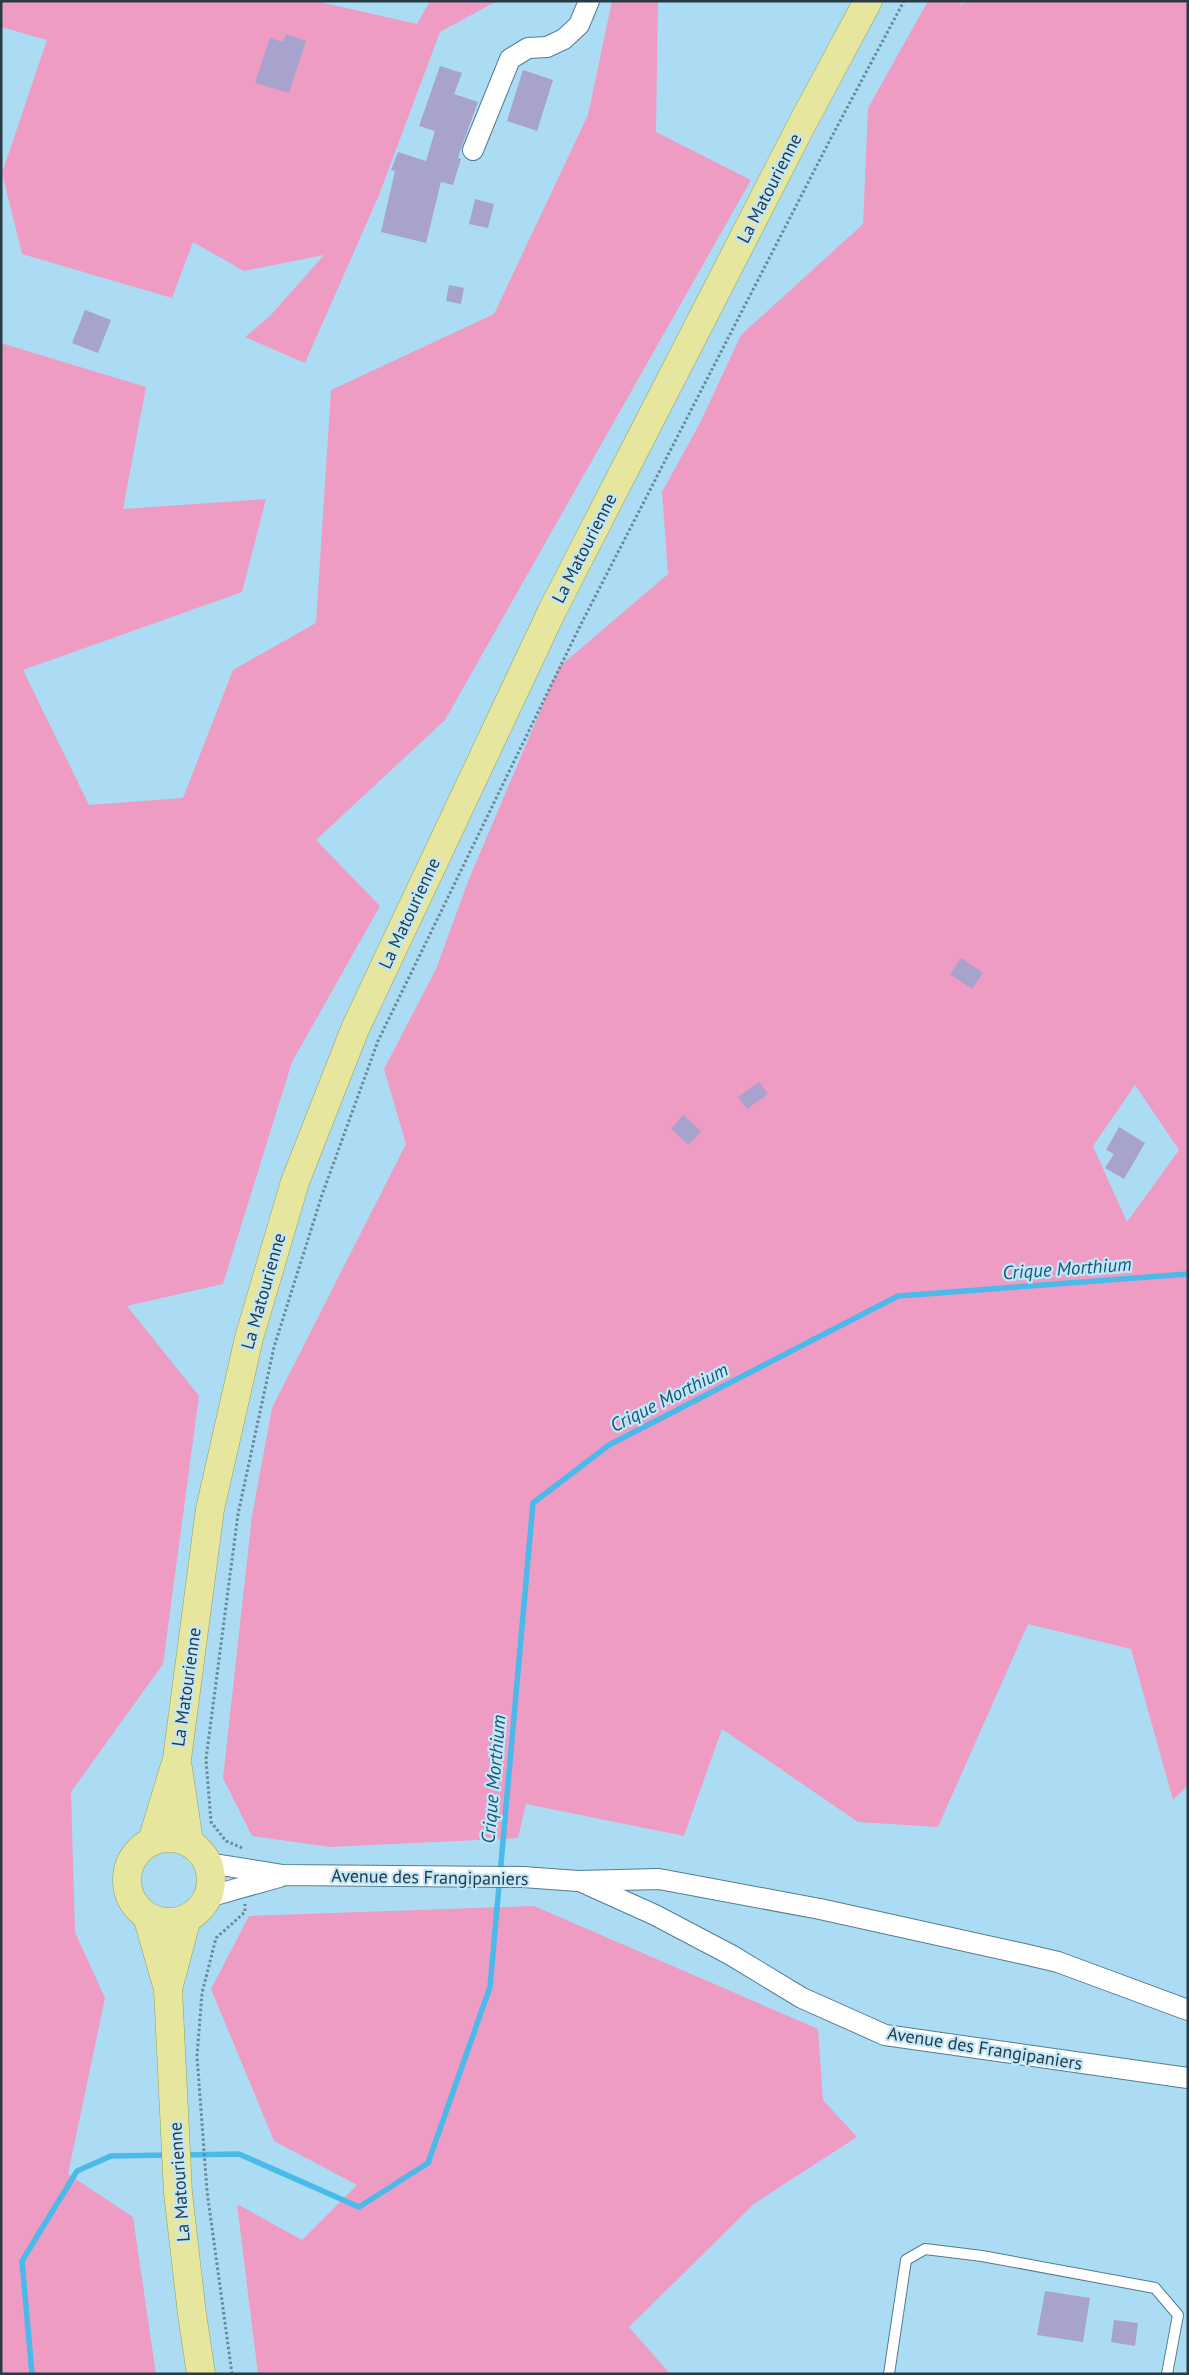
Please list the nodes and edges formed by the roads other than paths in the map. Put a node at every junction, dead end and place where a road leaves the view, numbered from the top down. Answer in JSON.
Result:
{"nodes":[{"id":1,"x":589,"y":1,"type":"edge"},
{"id":2,"x":851,"y":1,"type":"edge"},
{"id":3,"x":868,"y":1,"type":"edge"},
{"id":4,"x":802,"y":124,"type":"junction"},
{"id":5,"x":473,"y":150,"type":"dead end"},
{"id":6,"x":177,"y":1759,"type":"junction"},
{"id":7,"x":152,"y":1841,"type":"junction"},
{"id":8,"x":189,"y":1842,"type":"junction"},
{"id":9,"x":208,"y":1863,"type":"junction"},
{"id":10,"x":246,"y":1878,"type":"junction"},
{"id":11,"x":578,"y":1881,"type":"junction"},
{"id":12,"x":208,"y":1897,"type":"junction"},
{"id":13,"x":147,"y":1916,"type":"junction"},
{"id":14,"x":187,"y":1918,"type":"junction"},
{"id":15,"x":168,"y":1989,"type":"junction"},
{"id":16,"x":1188,"y":2010,"type":"edge"},
{"id":17,"x":1188,"y":2078,"type":"edge"},
{"id":18,"x":202,"y":2374,"type":"edge"},
{"id":19,"x":889,"y":2374,"type":"edge"},
{"id":20,"x":1167,"y":2374,"type":"edge"}],
"edges":[{"from":1,"to":5,"type":"street"},
{"from":2,"to":4,"type":"main road","name":"La Matourienne"},
{"from":3,"to":4,"type":"main road","name":"La Matourienne"},
{"from":4,"to":6,"type":"main road","name":"La Matourienne"},
{"from":6,"to":7,"type":"main road","name":"La Matourienne"},
{"from":6,"to":8,"type":"main road","name":"La Matourienne"},
{"from":7,"to":8,"type":"main road"},
{"from":7,"to":13,"type":"main road"},
{"from":8,"to":9,"type":"main road"},
{"from":9,"to":10,"type":"street","name":"Avenue des Frangipaniers"},
{"from":9,"to":12,"type":"main road"},
{"from":10,"to":11,"type":"street","name":"Avenue des Frangipaniers"},
{"from":10,"to":12,"type":"street","name":"Avenue des Frangipaniers"},
{"from":11,"to":16,"type":"street","name":"Avenue des Frangipaniers"},
{"from":11,"to":17,"type":"street","name":"Avenue des Frangipaniers"},
{"from":12,"to":14,"type":"main road"},
{"from":13,"to":14,"type":"main road"},
{"from":13,"to":15,"type":"main road","name":"La Matourienne"},
{"from":14,"to":15,"type":"main road","name":"La Matourienne"},
{"from":15,"to":18,"type":"main road","name":"La Matourienne"},
{"from":19,"to":20,"type":"lane"}]}
